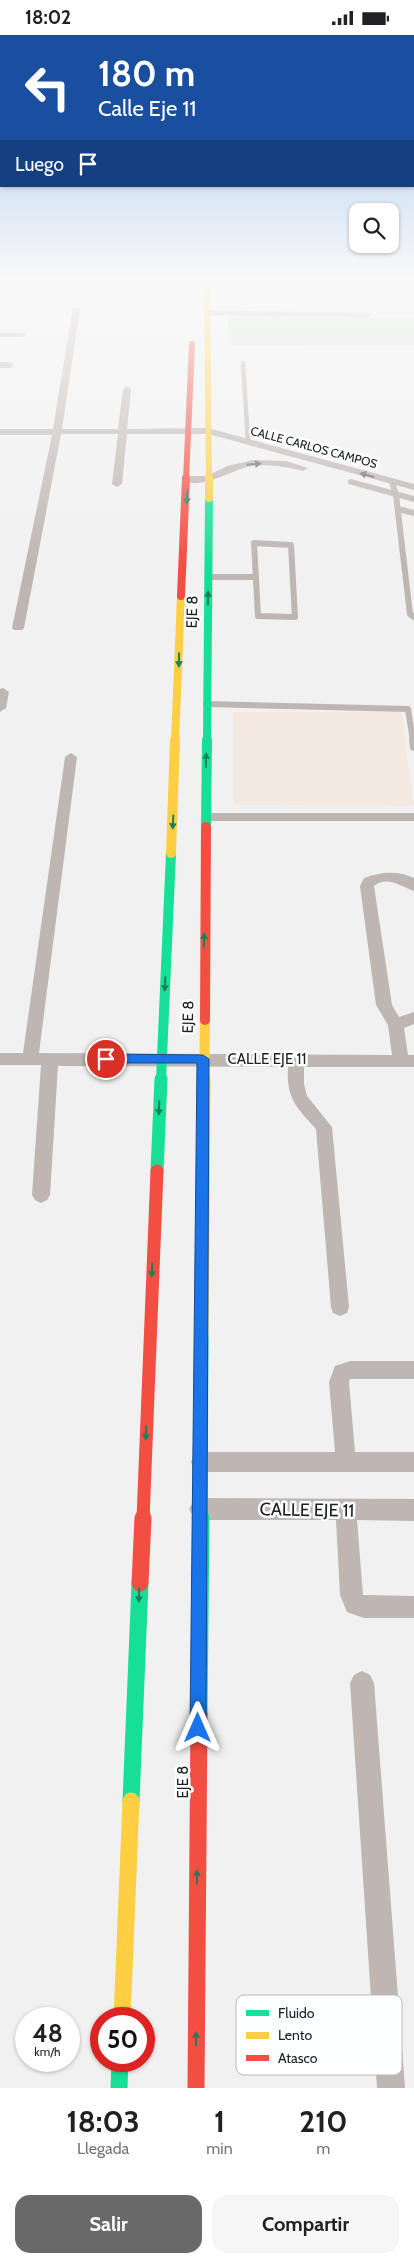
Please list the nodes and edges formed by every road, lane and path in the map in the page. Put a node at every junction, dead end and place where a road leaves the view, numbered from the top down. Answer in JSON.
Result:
{"nodes":[{"id":1,"x":66,"y":373,"type":"edge"},
{"id":2,"x":191,"y":373,"type":"edge"},
{"id":3,"x":208,"y":373,"type":"edge"},
{"id":4,"x":244,"y":373,"type":"edge"},
{"id":5,"x":127,"y":389,"type":"dead end"},
{"id":6,"x":124,"y":431,"type":"junction"},
{"id":7,"x":189,"y":431,"type":"junction"},
{"id":8,"x":208,"y":431,"type":"junction"},
{"id":9,"x":0,"y":432,"type":"edge"},
{"id":10,"x":57,"y":432,"type":"junction"},
{"id":11,"x":248,"y":442,"type":"junction"},
{"id":12,"x":314,"y":471,"type":"dead end"},
{"id":13,"x":188,"y":479,"type":"junction"},
{"id":14,"x":209,"y":479,"type":"junction"},
{"id":15,"x":341,"y":479,"type":"dead end"},
{"id":16,"x":392,"y":481,"type":"junction"},
{"id":17,"x":117,"y":483,"type":"dead end"},
{"id":18,"x":414,"y":487,"type":"edge"},
{"id":19,"x":396,"y":495,"type":"junction"},
{"id":20,"x":414,"y":499,"type":"edge"},
{"id":21,"x":398,"y":509,"type":"junction"},
{"id":22,"x":414,"y":513,"type":"edge"},
{"id":23,"x":208,"y":577,"type":"junction"},
{"id":24,"x":256,"y":577,"type":"junction"},
{"id":25,"x":414,"y":617,"type":"edge"},
{"id":26,"x":18,"y":629,"type":"dead end"},
{"id":27,"x":3,"y":692,"type":"dead end"},
{"id":28,"x":206,"y":704,"type":"junction"},
{"id":29,"x":0,"y":708,"type":"edge"},
{"id":30,"x":411,"y":709,"type":"edge"},
{"id":31,"x":414,"y":747,"type":"edge"},
{"id":32,"x":71,"y":757,"type":"dead end"},
{"id":33,"x":206,"y":817,"type":"junction"},
{"id":34,"x":414,"y":817,"type":"edge"},
{"id":35,"x":414,"y":885,"type":"edge"},
{"id":36,"x":414,"y":1018,"type":"edge"},
{"id":37,"x":396,"y":1025,"type":"junction"},
{"id":38,"x":0,"y":1059,"type":"edge"},
{"id":39,"x":30,"y":1059,"type":"junction"},
{"id":40,"x":50,"y":1059,"type":"junction"},
{"id":41,"x":161,"y":1059,"type":"junction"},
{"id":42,"x":203,"y":1059,"type":"junction"},
{"id":43,"x":296,"y":1060,"type":"junction"},
{"id":44,"x":408,"y":1061,"type":"edge"},
{"id":45,"x":41,"y":1195,"type":"dead end"},
{"id":46,"x":340,"y":1307,"type":"dead end"},
{"id":47,"x":414,"y":1370,"type":"edge"},
{"id":48,"x":200,"y":1462,"type":"junction"},
{"id":49,"x":346,"y":1462,"type":"junction"},
{"id":50,"x":414,"y":1462,"type":"edge"},
{"id":51,"x":200,"y":1509,"type":"junction"},
{"id":52,"x":346,"y":1510,"type":"junction"},
{"id":53,"x":414,"y":1510,"type":"edge"},
{"id":54,"x":414,"y":1607,"type":"edge"},
{"id":55,"x":362,"y":1683,"type":"dead end"},
{"id":56,"x":384,"y":1995,"type":"edge"},
{"id":57,"x":122,"y":2007,"type":"edge"},
{"id":58,"x":120,"y":2072,"type":"edge"},
{"id":59,"x":390,"y":2075,"type":"edge"},
{"id":60,"x":119,"y":2088,"type":"edge"},
{"id":61,"x":196,"y":2088,"type":"edge"},
{"id":62,"x":391,"y":2088,"type":"edge"}],
"edges":[{"from":1,"to":10,"type":"street"},
{"from":2,"to":7,"type":"main road","name":"EJE 8"},
{"from":3,"to":8,"type":"main road","name":"EJE 8"},
{"from":4,"to":11,"type":"lane"},
{"from":5,"to":6,"type":"street"},
{"from":6,"to":7,"type":"street","name":"CALLE CARLOS CAMPOS"},
{"from":6,"to":10,"type":"street","name":"CALLE CARLOS CAMPOS"},
{"from":6,"to":17,"type":"street"},
{"from":7,"to":8,"type":"street","name":"CALLE CARLOS CAMPOS"},
{"from":7,"to":13,"type":"main road","name":"EJE 8"},
{"from":8,"to":11,"type":"street","name":"CALLE CARLOS CAMPOS"},
{"from":8,"to":14,"type":"main road","name":"EJE 8"},
{"from":9,"to":10,"type":"street","name":"CALLE CARLOS CAMPOS"},
{"from":10,"to":26,"type":"street"},
{"from":16,"to":11,"type":"street","name":"CALLE CARLOS CAMPOS","one_way":true},
{"from":14,"to":12,"type":"street","name":"CALLE CARLOS CAMPOS","one_way":true},
{"from":13,"to":14,"type":"street"},
{"from":13,"to":41,"type":"main road","name":"EJE 8","one_way":true},
{"from":14,"to":23,"type":"main road","name":"EJE 8"},
{"from":15,"to":19,"type":"street","name":"CALLE CARLOS CAMPOS"},
{"from":16,"to":18,"type":"street","name":"CALLE CARLOS CAMPOS"},
{"from":16,"to":19,"type":"lane"},
{"from":19,"to":20,"type":"street","name":"CALLE CARLOS CAMPOS"},
{"from":19,"to":21,"type":"lane"},
{"from":21,"to":22,"type":"lane"},
{"from":21,"to":25,"type":"lane"},
{"from":23,"to":24,"type":"lane"},
{"from":28,"to":23,"type":"main road","name":"EJE 8","one_way":true},
{"from":24,"to":24,"type":"lane"},
{"from":27,"to":29,"type":"street"},
{"from":28,"to":30,"type":"lane"},
{"from":33,"to":28,"type":"main road","name":"EJE 8","one_way":true},
{"from":30,"to":31,"type":"lane"},
{"from":32,"to":39,"type":"street"},
{"from":33,"to":34,"type":"lane"},
{"from":42,"to":33,"type":"main road","name":"EJE 8","one_way":true},
{"from":35,"to":37,"type":"street"},
{"from":36,"to":37,"type":"street"},
{"from":37,"to":44,"type":"street"},
{"from":38,"to":39,"type":"street","name":"CALLE EJE 11"},
{"from":39,"to":40,"type":"street","name":"CALLE EJE 11"},
{"from":40,"to":41,"type":"street","name":"CALLE EJE 11"},
{"from":40,"to":45,"type":"street"},
{"from":41,"to":42,"type":"street","name":"CALLE EJE 11"},
{"from":41,"to":57,"type":"main road","name":"EJE 8","one_way":true},
{"from":42,"to":43,"type":"street","name":"CALLE EJE 11"},
{"from":42,"to":48,"type":"main road","name":"EJE 8"},
{"from":43,"to":44,"type":"street","name":"CALLE EJE 11"},
{"from":43,"to":46,"type":"street"},
{"from":47,"to":49,"type":"street"},
{"from":48,"to":49,"type":"street"},
{"from":48,"to":51,"type":"main road","name":"EJE 8"},
{"from":49,"to":50,"type":"street"},
{"from":51,"to":52,"type":"street","name":"CALLE EJE 11"},
{"from":61,"to":51,"type":"main road","name":"EJE 8","one_way":true},
{"from":52,"to":53,"type":"street","name":"CALLE EJE 11"},
{"from":52,"to":54,"type":"street"},
{"from":55,"to":56,"type":"street"},
{"from":58,"to":60,"type":"main road"},
{"from":59,"to":62,"type":"street"}]}
